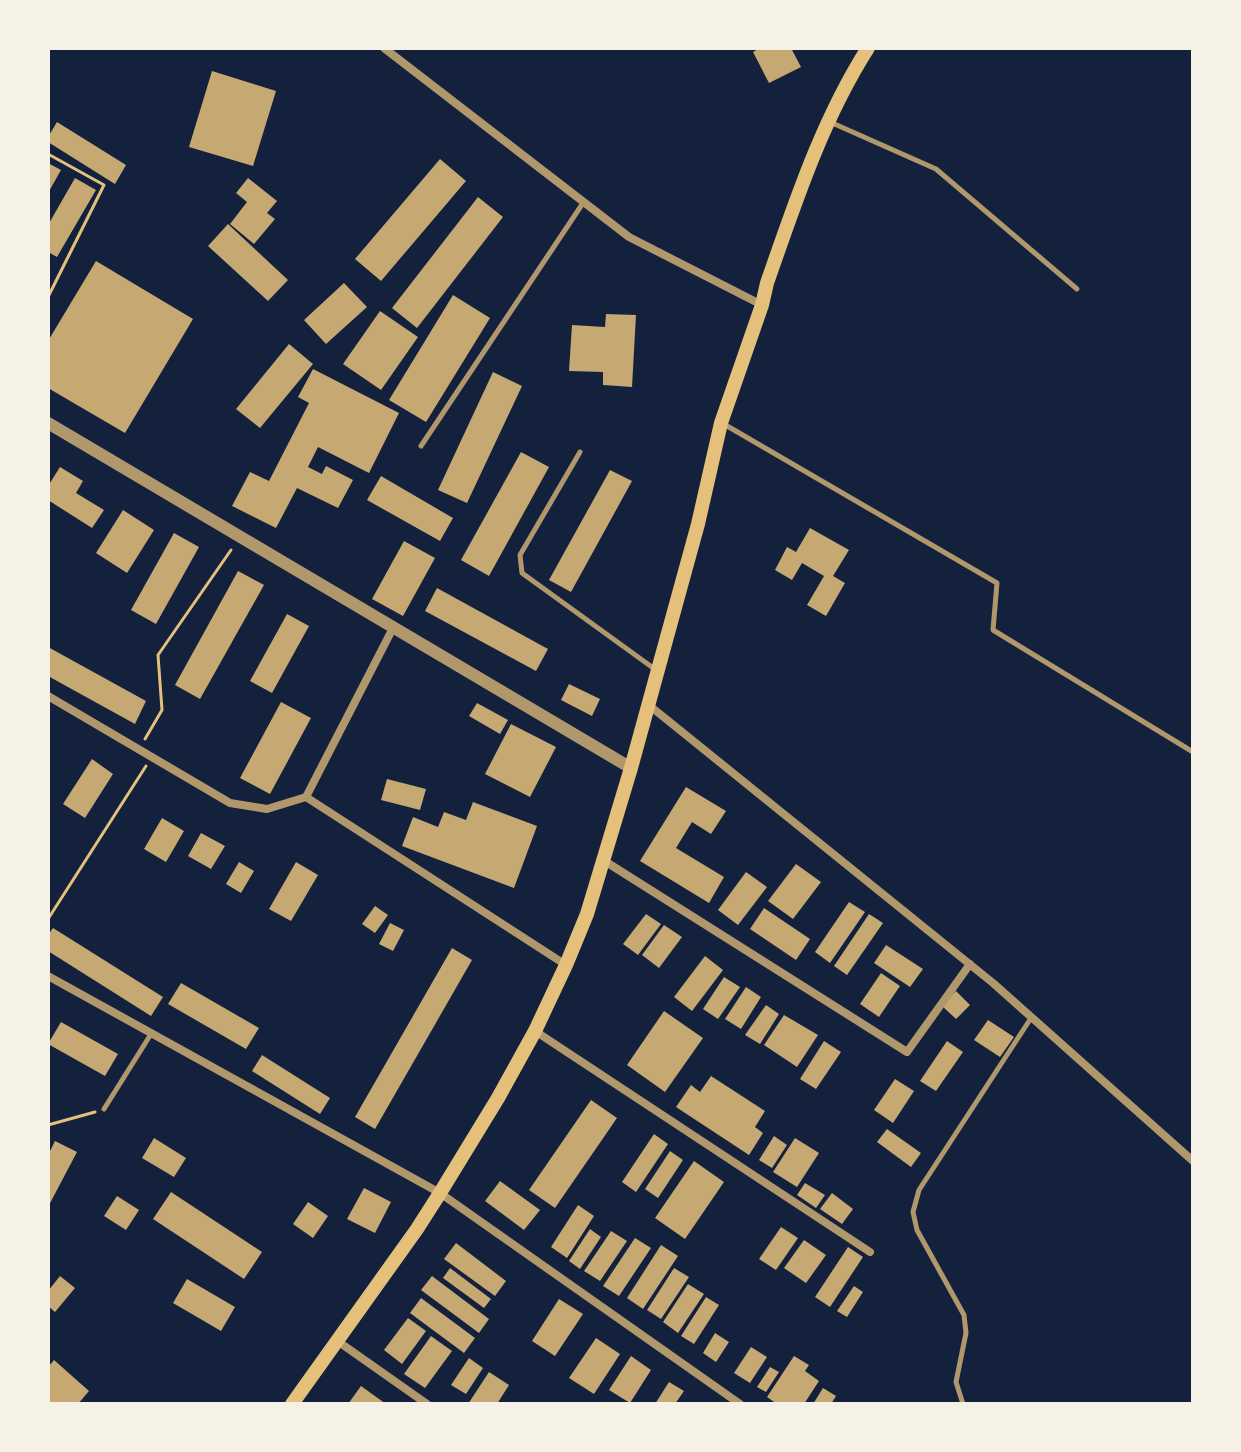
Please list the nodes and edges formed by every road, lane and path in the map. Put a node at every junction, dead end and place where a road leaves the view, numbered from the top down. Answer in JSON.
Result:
{"nodes":[{"id":1,"x":384,"y":48,"type":"edge"},
{"id":2,"x":868,"y":48,"type":"edge"},
{"id":3,"x":829,"y":122,"type":"junction"},
{"id":4,"x":48,"y":154,"type":"edge"},
{"id":5,"x":583,"y":203,"type":"junction"},
{"id":6,"x":1077,"y":289,"type":"dead end"},
{"id":7,"x":48,"y":297,"type":"edge"},
{"id":8,"x":762,"y":305,"type":"junction"},
{"id":9,"x":48,"y":423,"type":"edge"},
{"id":10,"x":721,"y":423,"type":"junction"},
{"id":11,"x":421,"y":446,"type":"dead end"},
{"id":12,"x":580,"y":452,"type":"dead end"},
{"id":13,"x":240,"y":537,"type":"junction"},
{"id":14,"x":393,"y":628,"type":"junction"},
{"id":15,"x":658,"y":672,"type":"junction"},
{"id":16,"x":48,"y":696,"type":"edge"},
{"id":17,"x":650,"y":706,"type":"junction"},
{"id":18,"x":139,"y":749,"type":"junction"},
{"id":19,"x":1193,"y":752,"type":"edge"},
{"id":20,"x":152,"y":756,"type":"junction"},
{"id":21,"x":631,"y":768,"type":"junction"},
{"id":22,"x":306,"y":797,"type":"junction"},
{"id":23,"x":603,"y":860,"type":"junction"},
{"id":24,"x":48,"y":919,"type":"edge"},
{"id":25,"x":970,"y":964,"type":"junction"},
{"id":26,"x":566,"y":965,"type":"junction"},
{"id":27,"x":48,"y":976,"type":"edge"},
{"id":28,"x":1032,"y":1018,"type":"junction"},
{"id":29,"x":535,"y":1031,"type":"junction"},
{"id":30,"x":151,"y":1034,"type":"junction"},
{"id":31,"x":104,"y":1109,"type":"joint"},
{"id":32,"x":48,"y":1125,"type":"edge"},
{"id":33,"x":1193,"y":1161,"type":"edge"},
{"id":34,"x":440,"y":1193,"type":"junction"},
{"id":35,"x":870,"y":1252,"type":"dead end"},
{"id":36,"x":336,"y":1340,"type":"junction"},
{"id":37,"x":292,"y":1404,"type":"edge"},
{"id":38,"x":427,"y":1404,"type":"edge"},
{"id":39,"x":740,"y":1404,"type":"edge"},
{"id":40,"x":963,"y":1404,"type":"edge"}],
"edges":[{"from":1,"to":5,"type":"street"},
{"from":2,"to":3,"type":"main road"},
{"from":3,"to":6,"type":"lane"},
{"from":3,"to":8,"type":"main road"},
{"from":4,"to":7,"type":"path"},
{"from":5,"to":8,"type":"street"},
{"from":5,"to":11,"type":"lane"},
{"from":8,"to":10,"type":"main road"},
{"from":9,"to":13,"type":"street"},
{"from":10,"to":15,"type":"main road"},
{"from":10,"to":19,"type":"lane"},
{"from":12,"to":15,"type":"lane"},
{"from":13,"to":14,"type":"street"},
{"from":13,"to":18,"type":"path"},
{"from":14,"to":21,"type":"street"},
{"from":14,"to":22,"type":"street"},
{"from":15,"to":17,"type":"main road"},
{"from":16,"to":18,"type":"street"},
{"from":17,"to":21,"type":"main road"},
{"from":17,"to":25,"type":"street"},
{"from":18,"to":20,"type":"street"},
{"from":20,"to":22,"type":"street"},
{"from":20,"to":24,"type":"path"},
{"from":21,"to":23,"type":"main road"},
{"from":22,"to":26,"type":"street"},
{"from":23,"to":25,"type":"street"},
{"from":23,"to":26,"type":"main road"},
{"from":25,"to":28,"type":"street"},
{"from":26,"to":29,"type":"main road"},
{"from":27,"to":30,"type":"street"},
{"from":28,"to":33,"type":"street"},
{"from":28,"to":40,"type":"lane"},
{"from":29,"to":34,"type":"main road"},
{"from":29,"to":35,"type":"street"},
{"from":30,"to":31,"type":"lane"},
{"from":30,"to":34,"type":"street"},
{"from":31,"to":32,"type":"path"},
{"from":34,"to":36,"type":"main road"},
{"from":34,"to":39,"type":"street"},
{"from":36,"to":37,"type":"main road"},
{"from":36,"to":38,"type":"street"}]}
